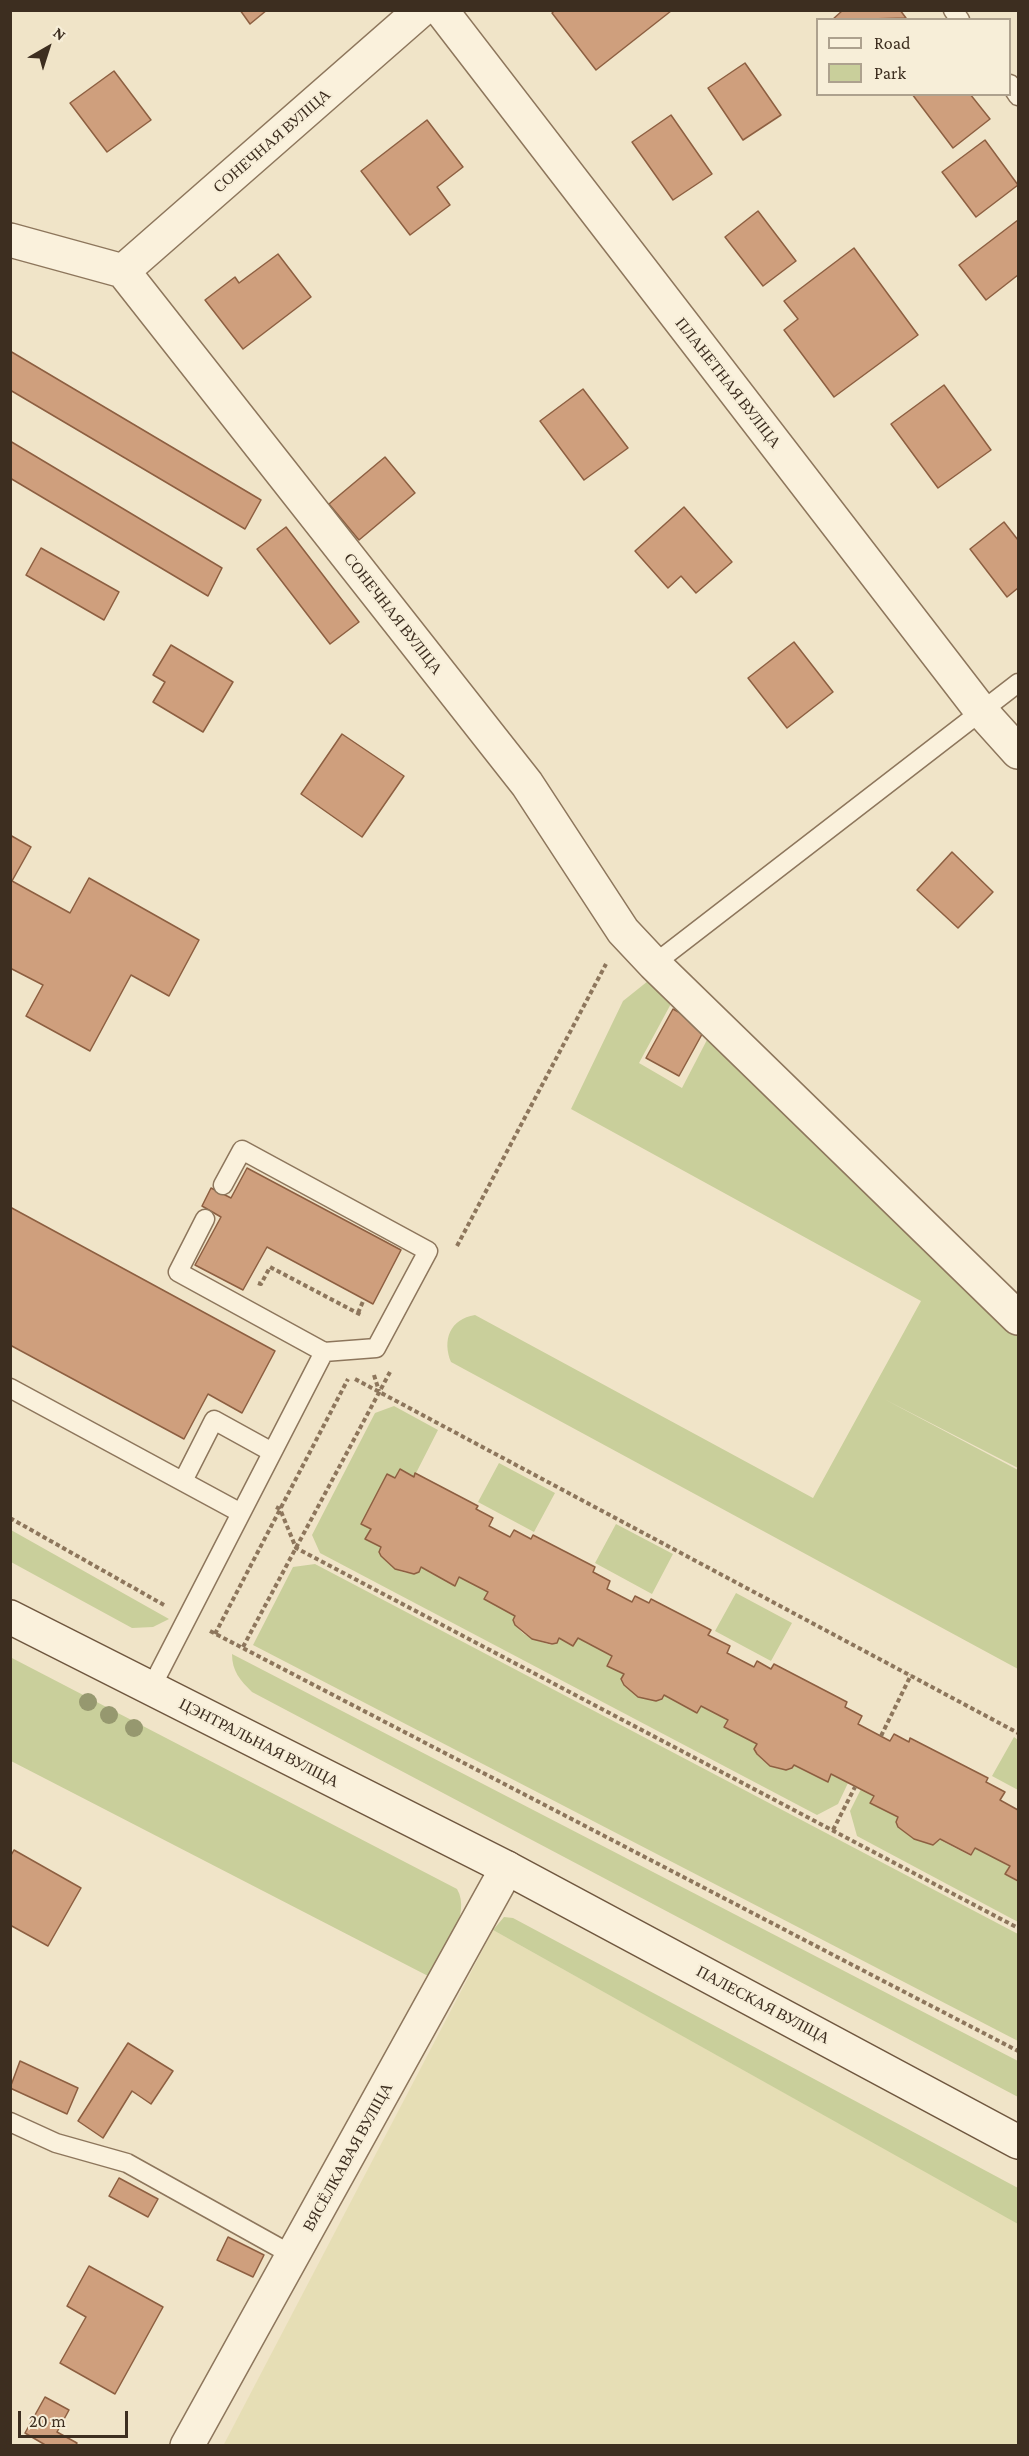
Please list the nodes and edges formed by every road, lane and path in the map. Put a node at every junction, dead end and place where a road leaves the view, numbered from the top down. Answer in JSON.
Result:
{"nodes":[{"id":1,"x":421,"y":10,"type":"edge"},
{"id":2,"x":441,"y":10,"type":"edge"},
{"id":3,"x":10,"y":240,"type":"edge"},
{"id":4,"x":123,"y":271,"type":"junction"},
{"id":5,"x":1018,"y":683,"type":"edge"},
{"id":6,"x":982,"y":712,"type":"junction"},
{"id":7,"x":1018,"y":752,"type":"edge"},
{"id":8,"x":654,"y":964,"type":"junction"},
{"id":9,"x":223,"y":1185,"type":"dead end"},
{"id":10,"x":205,"y":1220,"type":"dead end"},
{"id":11,"x":256,"y":1282,"type":"dead end"},
{"id":12,"x":364,"y":1299,"type":"dead end"},
{"id":13,"x":358,"y":1313,"type":"junction"},
{"id":14,"x":1018,"y":1318,"type":"edge"},
{"id":15,"x":364,"y":1348,"type":"junction"},
{"id":16,"x":324,"y":1352,"type":"junction"},
{"id":17,"x":10,"y":1388,"type":"edge"},
{"id":18,"x":272,"y":1452,"type":"junction"},
{"id":19,"x":183,"y":1481,"type":"junction"},
{"id":20,"x":280,"y":1509,"type":"junction"},
{"id":21,"x":241,"y":1513,"type":"junction"},
{"id":22,"x":10,"y":1518,"type":"edge"},
{"id":23,"x":10,"y":1617,"type":"edge"},
{"id":24,"x":187,"y":1618,"type":"junction"},
{"id":25,"x":215,"y":1634,"type":"junction"},
{"id":26,"x":911,"y":1675,"type":"junction"},
{"id":27,"x":151,"y":1688,"type":"junction"},
{"id":28,"x":1018,"y":1733,"type":"edge"},
{"id":29,"x":881,"y":1736,"type":"dead end"},
{"id":30,"x":855,"y":1786,"type":"dead end"},
{"id":31,"x":833,"y":1830,"type":"junction"},
{"id":32,"x":507,"y":1868,"type":"junction"},
{"id":33,"x":1018,"y":1928,"type":"edge"},
{"id":34,"x":1018,"y":2050,"type":"edge"},
{"id":35,"x":10,"y":2122,"type":"edge"},
{"id":36,"x":1018,"y":2142,"type":"edge"},
{"id":37,"x":294,"y":2256,"type":"junction"},
{"id":38,"x":187,"y":2445,"type":"edge"}],
"edges":[{"from":1,"to":4,"type":"street","name":"СОНЕЧНАЯ ВУЛІЦА"},
{"from":2,"to":6,"type":"street","name":"ПЛАНЕТНАЯ ВУЛІЦА"},
{"from":3,"to":4,"type":"street"},
{"from":4,"to":8,"type":"street","name":"СОНЕЧНАЯ ВУЛІЦА"},
{"from":5,"to":6,"type":"lane"},
{"from":6,"to":7,"type":"street","name":"ПЛАНЕТНАЯ ВУЛІЦА"},
{"from":6,"to":8,"type":"lane"},
{"from":8,"to":14,"type":"street","name":"СОНЕЧНАЯ ВУЛІЦА"},
{"from":9,"to":15,"type":"lane"},
{"from":10,"to":16,"type":"lane"},
{"from":11,"to":13,"type":"path"},
{"from":12,"to":13,"type":"path"},
{"from":13,"to":15,"type":"path"},
{"from":15,"to":16,"type":"lane"},
{"from":16,"to":18,"type":"lane"},
{"from":17,"to":19,"type":"lane"},
{"from":18,"to":19,"type":"lane"},
{"from":18,"to":21,"type":"lane"},
{"from":19,"to":21,"type":"lane"},
{"from":20,"to":25,"type":"path"},
{"from":20,"to":26,"type":"path"},
{"from":20,"to":31,"type":"path"},
{"from":21,"to":24,"type":"lane"},
{"from":22,"to":24,"type":"path"},
{"from":23,"to":27,"type":"street","name":"ЦЭНТРАЛЬНАЯ ВУЛІЦА"},
{"from":24,"to":25,"type":"path"},
{"from":24,"to":27,"type":"lane"},
{"from":25,"to":34,"type":"path"},
{"from":26,"to":28,"type":"path"},
{"from":26,"to":29,"type":"path"},
{"from":27,"to":32,"type":"street","name":"ЦЭНТРАЛЬНАЯ ВУЛІЦА"},
{"from":30,"to":31,"type":"path"},
{"from":31,"to":33,"type":"path"},
{"from":32,"to":36,"type":"street","name":"ПАЛЕСКАЯ ВУЛІЦА"},
{"from":32,"to":37,"type":"street","name":"ВЯСЁЛКАВАЯ ВУЛІЦА"},
{"from":35,"to":37,"type":"lane"},
{"from":37,"to":38,"type":"street","name":"ВЯСЁЛКАВАЯ ВУЛІЦА"}]}
